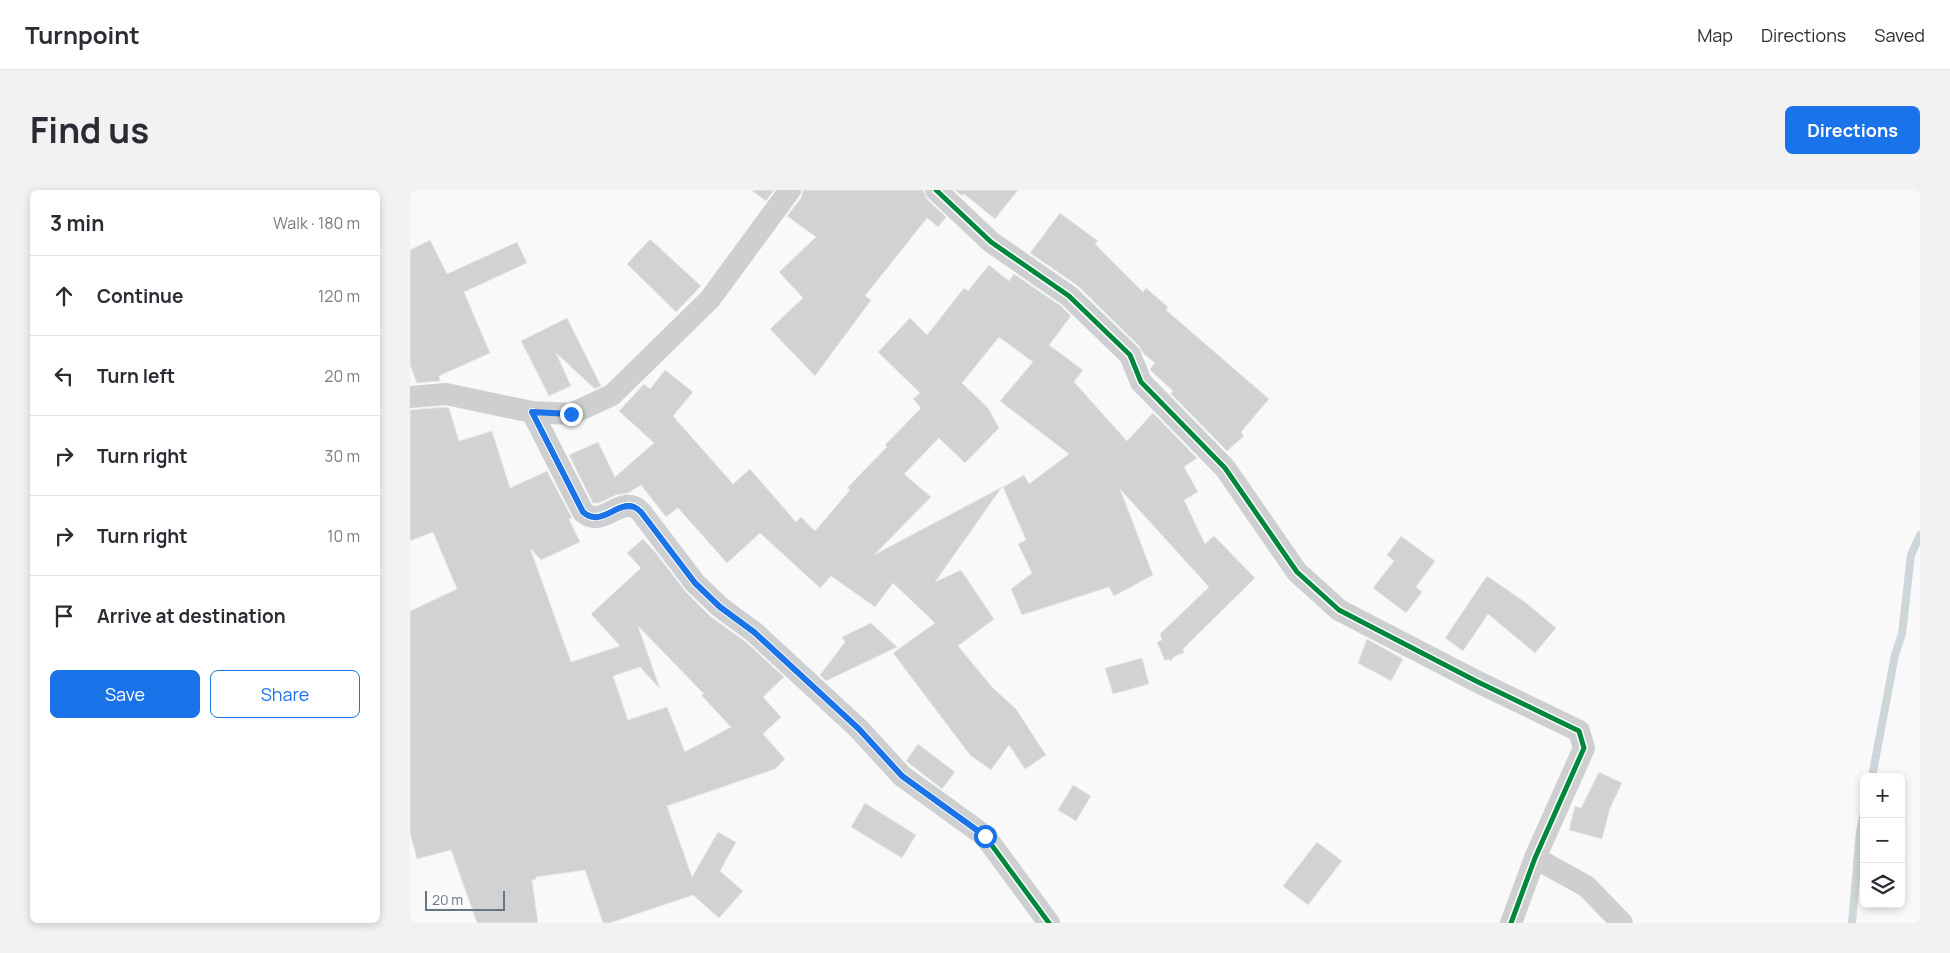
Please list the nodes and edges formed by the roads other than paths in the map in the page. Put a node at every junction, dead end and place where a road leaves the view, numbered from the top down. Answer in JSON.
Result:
{"nodes":[{"id":1,"x":790,"y":190,"type":"edge"},
{"id":2,"x":936,"y":190,"type":"edge"},
{"id":3,"x":410,"y":397,"type":"edge"},
{"id":4,"x":532,"y":412,"type":"junction"},
{"id":5,"x":1535,"y":858,"type":"junction"},
{"id":6,"x":1048,"y":923,"type":"edge"},
{"id":7,"x":1511,"y":923,"type":"edge"},
{"id":8,"x":1622,"y":923,"type":"edge"}],
"edges":[{"from":1,"to":4,"type":"street"},
{"from":2,"to":5,"type":"street"},
{"from":3,"to":4,"type":"street"},
{"from":4,"to":6,"type":"street"},
{"from":5,"to":7,"type":"street"},
{"from":5,"to":8,"type":"street"}]}
